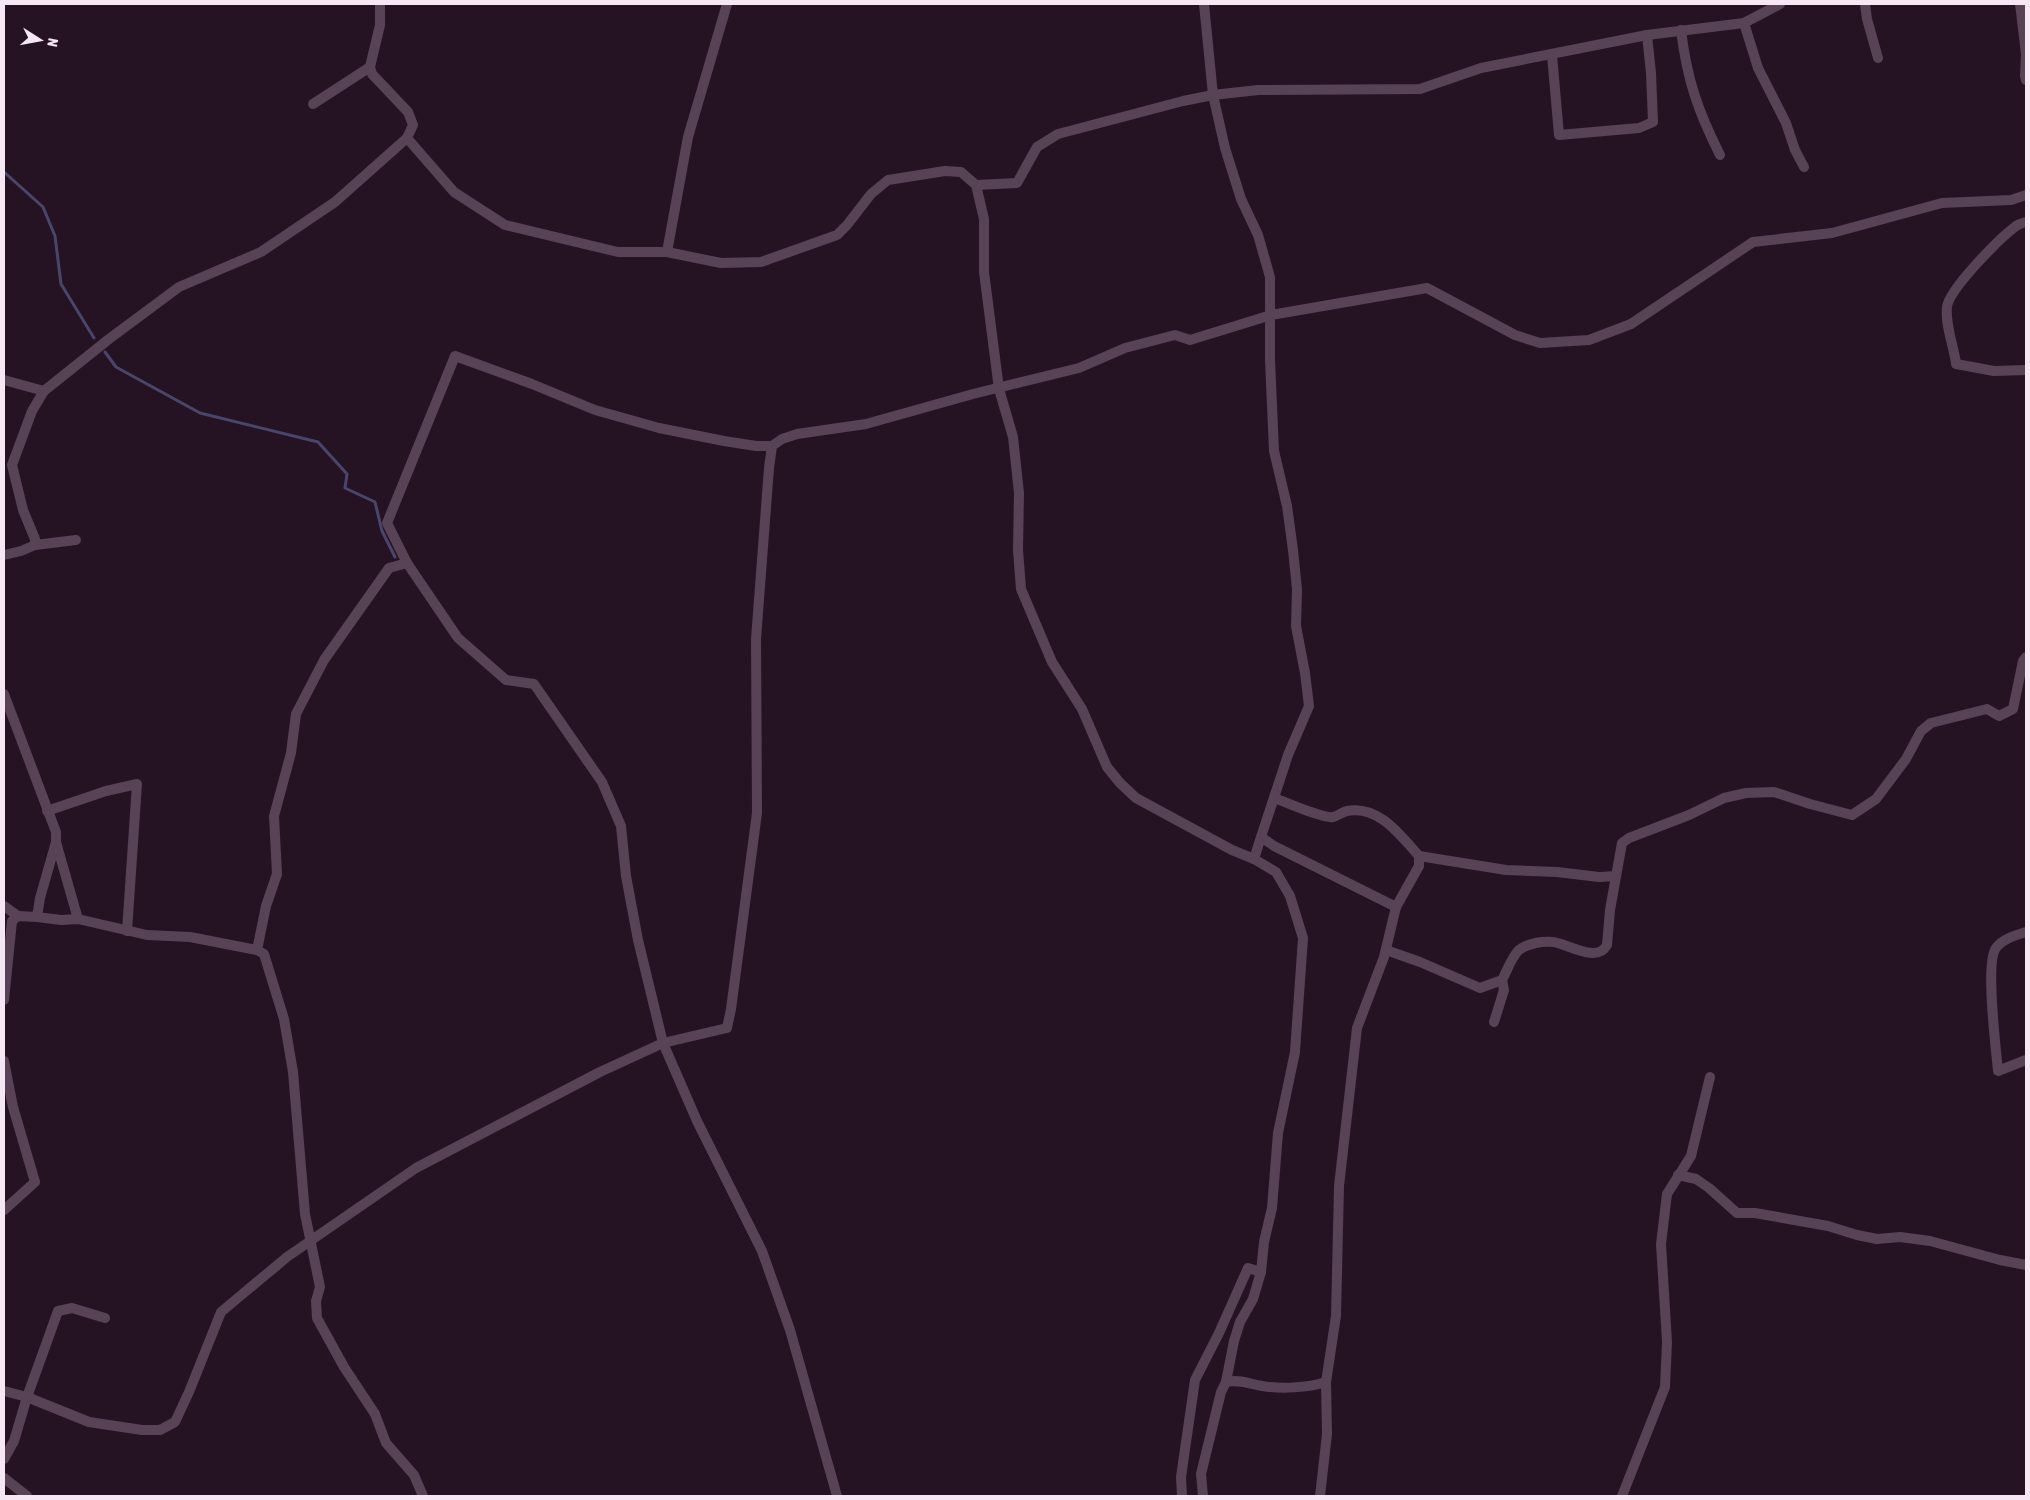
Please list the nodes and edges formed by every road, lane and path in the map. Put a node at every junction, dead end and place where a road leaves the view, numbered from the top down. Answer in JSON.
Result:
{"nodes":[{"id":1,"x":380,"y":4,"type":"edge"},
{"id":2,"x":727,"y":4,"type":"edge"},
{"id":3,"x":1204,"y":4,"type":"edge"},
{"id":4,"x":1780,"y":4,"type":"edge"},
{"id":5,"x":1865,"y":4,"type":"edge"},
{"id":6,"x":2020,"y":4,"type":"edge"},
{"id":7,"x":1744,"y":24,"type":"junction"},
{"id":8,"x":1682,"y":30,"type":"junction"},
{"id":9,"x":1647,"y":35,"type":"junction"},
{"id":10,"x":1552,"y":55,"type":"junction"},
{"id":11,"x":1878,"y":58,"type":"dead end"},
{"id":12,"x":370,"y":67,"type":"junction"},
{"id":13,"x":2026,"y":77,"type":"edge"},
{"id":14,"x":1213,"y":96,"type":"junction"},
{"id":15,"x":313,"y":104,"type":"dead end"},
{"id":16,"x":407,"y":138,"type":"junction"},
{"id":17,"x":1720,"y":155,"type":"dead end"},
{"id":18,"x":1804,"y":167,"type":"dead end"},
{"id":19,"x":976,"y":185,"type":"junction"},
{"id":20,"x":2026,"y":195,"type":"edge"},
{"id":21,"x":2026,"y":222,"type":"edge"},
{"id":22,"x":667,"y":252,"type":"junction"},
{"id":23,"x":1271,"y":315,"type":"junction"},
{"id":24,"x":2026,"y":370,"type":"edge"},
{"id":25,"x":4,"y":380,"type":"edge"},
{"id":26,"x":999,"y":389,"type":"junction"},
{"id":27,"x":44,"y":392,"type":"junction"},
{"id":28,"x":772,"y":446,"type":"junction"},
{"id":29,"x":76,"y":540,"type":"dead end"},
{"id":30,"x":35,"y":545,"type":"junction"},
{"id":31,"x":4,"y":555,"type":"edge"},
{"id":32,"x":407,"y":562,"type":"junction"},
{"id":33,"x":2026,"y":657,"type":"edge"},
{"id":34,"x":4,"y":694,"type":"edge"},
{"id":35,"x":1274,"y":798,"type":"junction"},
{"id":36,"x":47,"y":811,"type":"junction"},
{"id":37,"x":1261,"y":837,"type":"junction"},
{"id":38,"x":56,"y":842,"type":"junction"},
{"id":39,"x":1419,"y":856,"type":"junction"},
{"id":40,"x":1254,"y":859,"type":"junction"},
{"id":41,"x":1616,"y":876,"type":"junction"},
{"id":42,"x":4,"y":906,"type":"edge"},
{"id":43,"x":1396,"y":908,"type":"junction"},
{"id":44,"x":18,"y":916,"type":"junction"},
{"id":45,"x":37,"y":917,"type":"junction"},
{"id":46,"x":78,"y":920,"type":"junction"},
{"id":47,"x":127,"y":931,"type":"junction"},
{"id":48,"x":2026,"y":932,"type":"edge"},
{"id":49,"x":257,"y":950,"type":"junction"},
{"id":50,"x":1386,"y":950,"type":"junction"},
{"id":51,"x":1502,"y":980,"type":"junction"},
{"id":52,"x":4,"y":1000,"type":"edge"},
{"id":53,"x":1494,"y":1022,"type":"dead end"},
{"id":54,"x":663,"y":1043,"type":"junction"},
{"id":55,"x":2026,"y":1060,"type":"edge"},
{"id":56,"x":4,"y":1061,"type":"edge"},
{"id":57,"x":1710,"y":1077,"type":"dead end"},
{"id":58,"x":9,"y":1107,"type":"edge"},
{"id":59,"x":1678,"y":1175,"type":"junction"},
{"id":60,"x":4,"y":1210,"type":"edge"},
{"id":61,"x":311,"y":1242,"type":"junction"},
{"id":62,"x":2026,"y":1264,"type":"edge"},
{"id":63,"x":1261,"y":1272,"type":"junction"},
{"id":64,"x":105,"y":1318,"type":"dead end"},
{"id":65,"x":1226,"y":1382,"type":"junction"},
{"id":66,"x":1326,"y":1382,"type":"junction"},
{"id":67,"x":4,"y":1391,"type":"edge"},
{"id":68,"x":27,"y":1397,"type":"junction"},
{"id":69,"x":4,"y":1459,"type":"edge"},
{"id":70,"x":4,"y":1478,"type":"edge"},
{"id":71,"x":27,"y":1496,"type":"edge"},
{"id":72,"x":423,"y":1496,"type":"edge"},
{"id":73,"x":837,"y":1496,"type":"edge"},
{"id":74,"x":1182,"y":1496,"type":"edge"},
{"id":75,"x":1203,"y":1496,"type":"edge"},
{"id":76,"x":1320,"y":1496,"type":"edge"},
{"id":77,"x":1622,"y":1496,"type":"edge"}],
"edges":[{"from":1,"to":12,"type":"street"},
{"from":2,"to":22,"type":"street"},
{"from":3,"to":14,"type":"street"},
{"from":4,"to":7,"type":"street"},
{"from":5,"to":11,"type":"street"},
{"from":6,"to":13,"type":"street"},
{"from":7,"to":8,"type":"street"},
{"from":7,"to":18,"type":"street"},
{"from":8,"to":9,"type":"street"},
{"from":8,"to":17,"type":"street"},
{"from":9,"to":10,"type":"street"},
{"from":9,"to":10,"type":"street"},
{"from":10,"to":14,"type":"street"},
{"from":12,"to":15,"type":"street"},
{"from":12,"to":16,"type":"street"},
{"from":14,"to":19,"type":"street"},
{"from":14,"to":23,"type":"street"},
{"from":16,"to":22,"type":"street"},
{"from":16,"to":27,"type":"street"},
{"from":19,"to":22,"type":"street"},
{"from":19,"to":26,"type":"street"},
{"from":20,"to":23,"type":"street"},
{"from":21,"to":24,"type":"street"},
{"from":23,"to":26,"type":"street"},
{"from":23,"to":35,"type":"street"},
{"from":25,"to":27,"type":"street"},
{"from":26,"to":28,"type":"street"},
{"from":26,"to":40,"type":"street"},
{"from":27,"to":30,"type":"street"},
{"from":28,"to":32,"type":"street"},
{"from":28,"to":54,"type":"street"},
{"from":29,"to":30,"type":"street"},
{"from":30,"to":31,"type":"street"},
{"from":32,"to":49,"type":"street"},
{"from":32,"to":54,"type":"street"},
{"from":33,"to":41,"type":"street"},
{"from":34,"to":36,"type":"street"},
{"from":35,"to":37,"type":"street"},
{"from":35,"to":39,"type":"street"},
{"from":36,"to":38,"type":"street"},
{"from":36,"to":47,"type":"street"},
{"from":37,"to":40,"type":"street"},
{"from":37,"to":43,"type":"street"},
{"from":38,"to":45,"type":"street"},
{"from":38,"to":46,"type":"street"},
{"from":39,"to":41,"type":"street"},
{"from":39,"to":43,"type":"street"},
{"from":40,"to":63,"type":"street"},
{"from":41,"to":51,"type":"street"},
{"from":42,"to":44,"type":"street"},
{"from":43,"to":50,"type":"street"},
{"from":44,"to":45,"type":"street"},
{"from":44,"to":52,"type":"street"},
{"from":45,"to":46,"type":"street"},
{"from":46,"to":47,"type":"street"},
{"from":47,"to":49,"type":"street"},
{"from":48,"to":55,"type":"street"},
{"from":49,"to":61,"type":"street"},
{"from":50,"to":51,"type":"street"},
{"from":50,"to":66,"type":"street"},
{"from":51,"to":53,"type":"street"},
{"from":54,"to":61,"type":"street"},
{"from":54,"to":73,"type":"street"},
{"from":56,"to":58,"type":"street"},
{"from":57,"to":59,"type":"street"},
{"from":58,"to":60,"type":"street"},
{"from":59,"to":62,"type":"street"},
{"from":59,"to":77,"type":"street"},
{"from":61,"to":68,"type":"street"},
{"from":61,"to":72,"type":"street"},
{"from":63,"to":65,"type":"street"},
{"from":63,"to":74,"type":"street"},
{"from":64,"to":68,"type":"street"},
{"from":65,"to":66,"type":"street"},
{"from":65,"to":75,"type":"street"},
{"from":66,"to":76,"type":"street"},
{"from":67,"to":68,"type":"street"},
{"from":68,"to":69,"type":"street"},
{"from":70,"to":71,"type":"street"}]}
